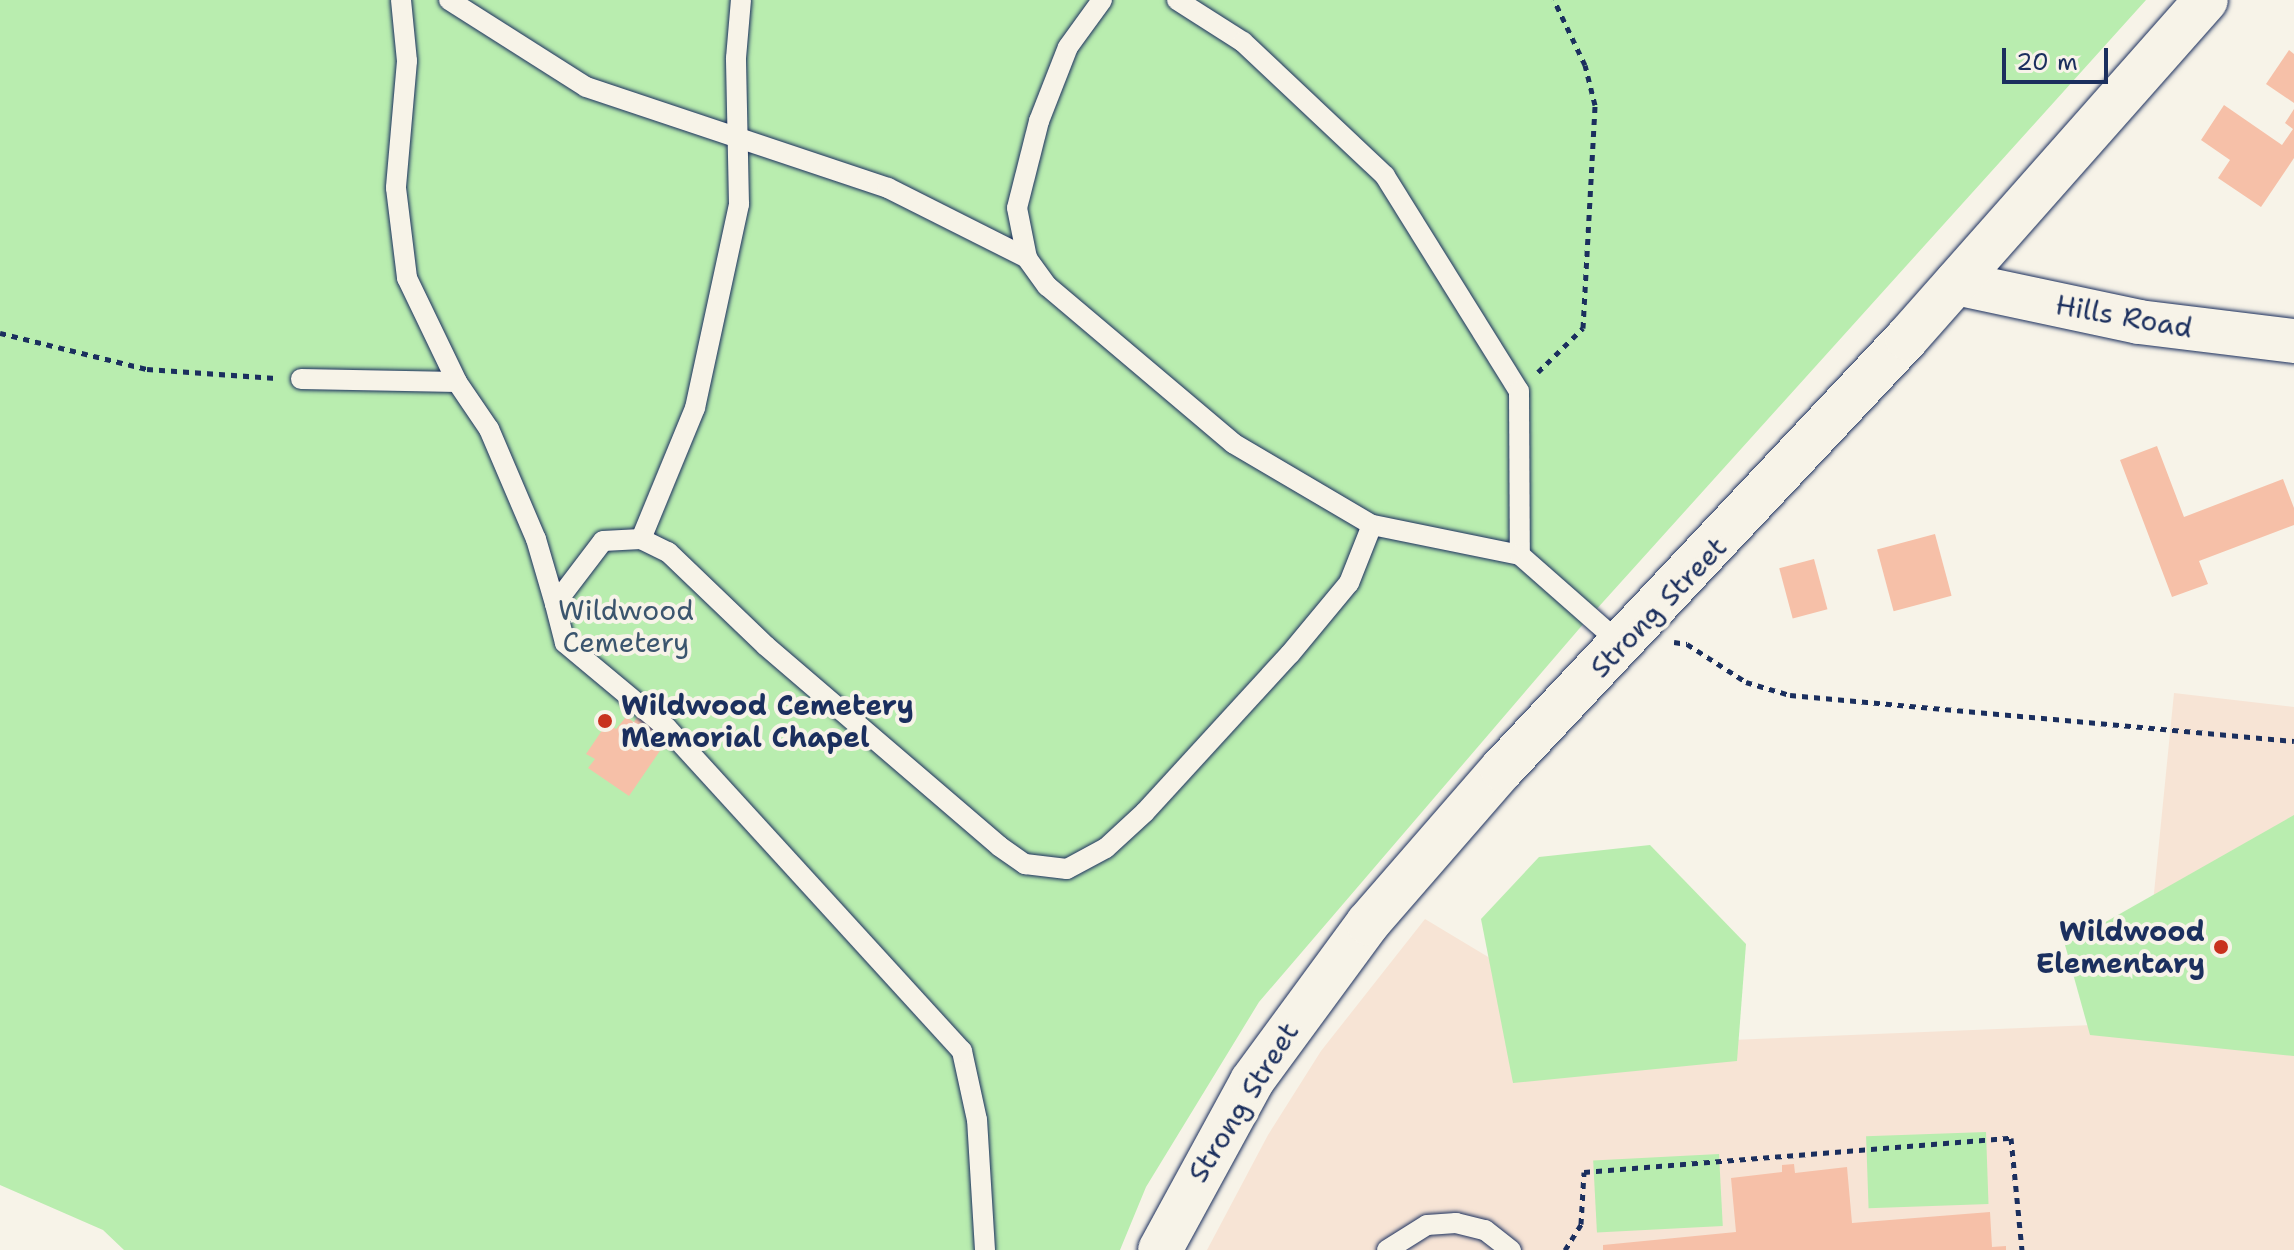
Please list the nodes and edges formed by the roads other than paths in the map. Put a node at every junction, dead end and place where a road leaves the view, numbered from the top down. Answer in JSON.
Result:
{"nodes":[{"id":1,"x":401,"y":0,"type":"edge"},
{"id":2,"x":449,"y":0,"type":"edge"},
{"id":3,"x":741,"y":0,"type":"edge"},
{"id":4,"x":1102,"y":0,"type":"edge"},
{"id":5,"x":1177,"y":0,"type":"edge"},
{"id":6,"x":2206,"y":0,"type":"edge"},
{"id":7,"x":739,"y":142,"type":"junction"},
{"id":8,"x":1027,"y":258,"type":"junction"},
{"id":9,"x":1956,"y":283,"type":"junction"},
{"id":10,"x":2294,"y":341,"type":"edge"},
{"id":11,"x":301,"y":379,"type":"road end"},
{"id":12,"x":457,"y":382,"type":"junction"},
{"id":13,"x":1372,"y":525,"type":"junction"},
{"id":14,"x":641,"y":539,"type":"junction"},
{"id":15,"x":1520,"y":555,"type":"junction"},
{"id":16,"x":555,"y":604,"type":"junction"},
{"id":17,"x":1622,"y":645,"type":"junction"},
{"id":18,"x":985,"y":1250,"type":"edge"},
{"id":19,"x":1160,"y":1250,"type":"edge"},
{"id":20,"x":1387,"y":1250,"type":"edge"},
{"id":21,"x":1511,"y":1250,"type":"edge"}],
"edges":[{"from":1,"to":12,"type":"lane"},
{"from":2,"to":7,"type":"lane"},
{"from":3,"to":7,"type":"lane"},
{"from":4,"to":8,"type":"lane"},
{"from":5,"to":15,"type":"lane"},
{"from":6,"to":9,"type":"main road","name":"Strong Street"},
{"from":7,"to":8,"type":"lane"},
{"from":7,"to":14,"type":"lane"},
{"from":8,"to":13,"type":"lane"},
{"from":9,"to":10,"type":"main road","name":"Hills Road"},
{"from":9,"to":17,"type":"main road","name":"Strong Street"},
{"from":11,"to":12,"type":"lane"},
{"from":12,"to":16,"type":"lane"},
{"from":13,"to":14,"type":"lane"},
{"from":13,"to":15,"type":"lane"},
{"from":14,"to":16,"type":"lane"},
{"from":15,"to":17,"type":"lane"},
{"from":16,"to":18,"type":"lane"},
{"from":17,"to":19,"type":"main road","name":"Strong Street"},
{"from":20,"to":21,"type":"lane"}]}
